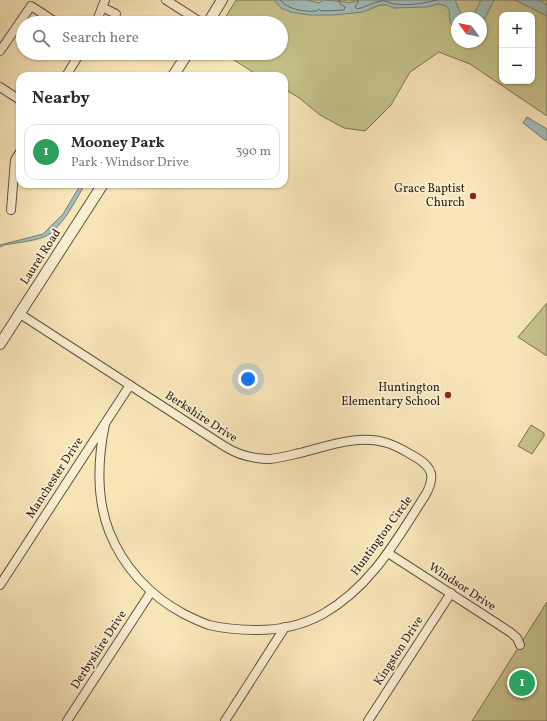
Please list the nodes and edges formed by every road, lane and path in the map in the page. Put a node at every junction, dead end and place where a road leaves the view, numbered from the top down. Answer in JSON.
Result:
{"nodes":[{"id":1,"x":166,"y":0,"type":"edge"},
{"id":2,"x":222,"y":0,"type":"edge"},
{"id":3,"x":104,"y":4,"type":"edge"},
{"id":4,"x":24,"y":16,"type":"edge"},
{"id":5,"x":46,"y":16,"type":"edge"},
{"id":6,"x":99,"y":16,"type":"edge"},
{"id":7,"x":115,"y":16,"type":"edge"},
{"id":8,"x":191,"y":16,"type":"edge"},
{"id":9,"x":212,"y":16,"type":"edge"},
{"id":10,"x":16,"y":28,"type":"edge"},
{"id":11,"x":0,"y":52,"type":"edge"},
{"id":12,"x":76,"y":60,"type":"edge"},
{"id":13,"x":183,"y":60,"type":"edge"},
{"id":14,"x":68,"y":72,"type":"edge"},
{"id":15,"x":176,"y":72,"type":"edge"},
{"id":16,"x":0,"y":87,"type":"edge"},
{"id":17,"x":16,"y":97,"type":"edge"},
{"id":18,"x":16,"y":158,"type":"edge"},
{"id":19,"x":100,"y":188,"type":"edge"},
{"id":20,"x":11,"y":210,"type":"dead end"},
{"id":21,"x":20,"y":314,"type":"junction"},
{"id":22,"x":0,"y":344,"type":"edge"},
{"id":23,"x":130,"y":385,"type":"junction"},
{"id":24,"x":105,"y":424,"type":"junction"},
{"id":25,"x":430,"y":471,"type":"joint"},
{"id":26,"x":388,"y":552,"type":"junction"},
{"id":27,"x":0,"y":585,"type":"edge"},
{"id":28,"x":151,"y":592,"type":"junction"},
{"id":29,"x":451,"y":593,"type":"junction"},
{"id":30,"x":285,"y":627,"type":"junction"},
{"id":31,"x":520,"y":645,"type":"dead end"},
{"id":32,"x":67,"y":721,"type":"edge"},
{"id":33,"x":224,"y":721,"type":"edge"},
{"id":34,"x":368,"y":721,"type":"edge"}],
"edges":[{"from":1,"to":8,"type":"street"},
{"from":2,"to":9,"type":"street"},
{"from":3,"to":6,"type":"street"},
{"from":3,"to":7,"type":"street"},
{"from":4,"to":5,"type":"street"},
{"from":10,"to":11,"type":"street"},
{"from":12,"to":14,"type":"street"},
{"from":13,"to":15,"type":"street"},
{"from":16,"to":17,"type":"street"},
{"from":18,"to":20,"type":"street"},
{"from":19,"to":21,"type":"street","name":"Laurel Road"},
{"from":21,"to":22,"type":"street","name":"Laurel Road"},
{"from":21,"to":23,"type":"street","name":"Berkshire Drive"},
{"from":23,"to":24,"type":"street","name":"Manchester Drive"},
{"from":23,"to":25,"type":"street","name":"Berkshire Drive"},
{"from":24,"to":27,"type":"street","name":"Manchester Drive"},
{"from":24,"to":28,"type":"street","name":"Huntington Circle"},
{"from":25,"to":26,"type":"street","name":"Huntington Circle"},
{"from":26,"to":29,"type":"street","name":"Windsor Drive"},
{"from":26,"to":30,"type":"street","name":"Huntington Circle"},
{"from":28,"to":30,"type":"street","name":"Huntington Circle"},
{"from":28,"to":32,"type":"street","name":"Derbyshire Drive"},
{"from":29,"to":31,"type":"street","name":"Windsor Drive"},
{"from":29,"to":34,"type":"street","name":"Kingston Drive"},
{"from":30,"to":33,"type":"street"}]}
